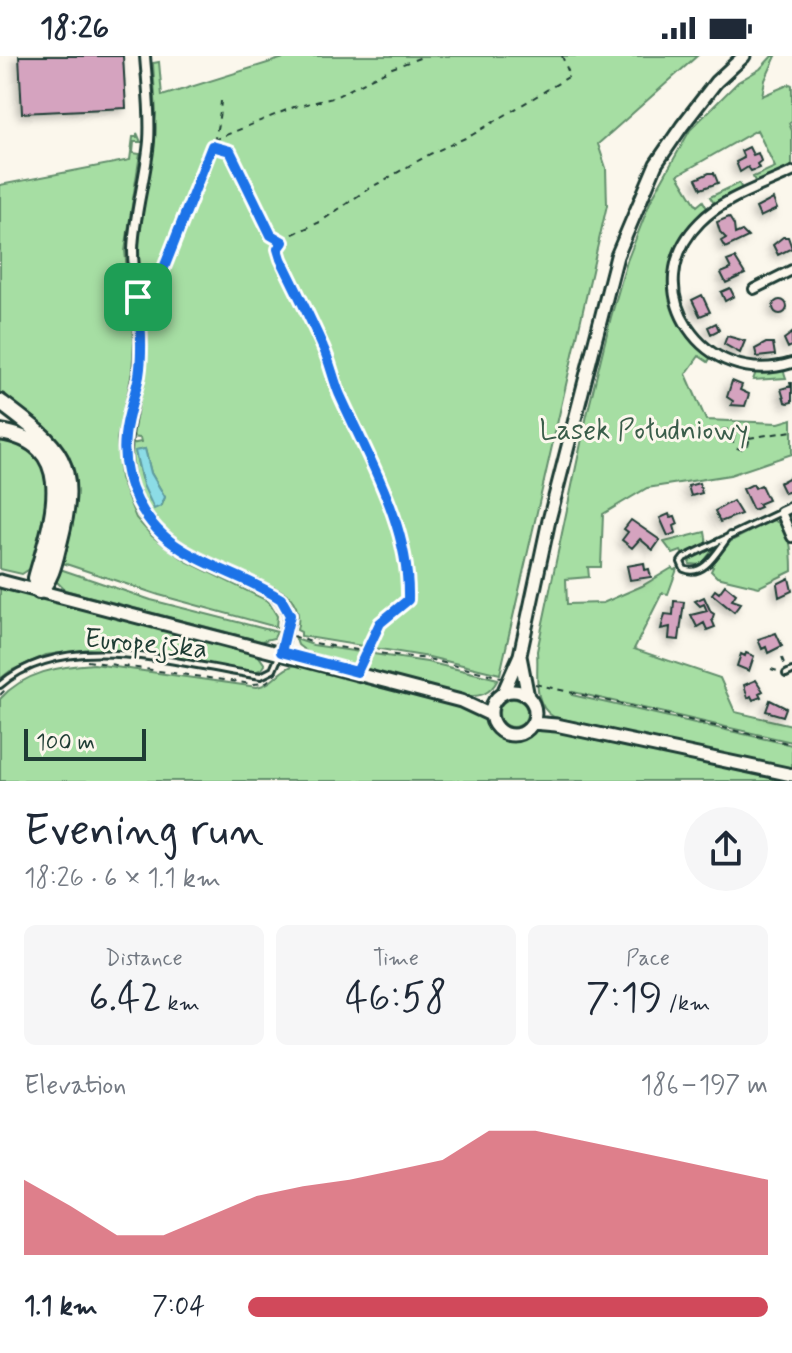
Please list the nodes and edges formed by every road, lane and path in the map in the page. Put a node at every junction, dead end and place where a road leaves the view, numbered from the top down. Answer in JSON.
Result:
{"nodes":[{"id":1,"x":145,"y":56,"type":"edge"},
{"id":2,"x":425,"y":56,"type":"edge"},
{"id":3,"x":562,"y":56,"type":"edge"},
{"id":4,"x":744,"y":56,"type":"edge"},
{"id":5,"x":221,"y":101,"type":"dead end"},
{"id":6,"x":214,"y":140,"type":"junction"},
{"id":7,"x":212,"y":146,"type":"junction"},
{"id":8,"x":792,"y":172,"type":"edge"},
{"id":9,"x":283,"y":242,"type":"junction"},
{"id":10,"x":792,"y":270,"type":"edge"},
{"id":11,"x":754,"y":289,"type":"dead end"},
{"id":12,"x":138,"y":297,"type":"junction"},
{"id":13,"x":792,"y":363,"type":"edge"},
{"id":14,"x":0,"y":402,"type":"edge"},
{"id":15,"x":710,"y":429,"type":"dead end"},
{"id":16,"x":792,"y":431,"type":"edge"},
{"id":17,"x":0,"y":432,"type":"edge"},
{"id":18,"x":738,"y":433,"type":"junction"},
{"id":19,"x":748,"y":438,"type":"junction"},
{"id":20,"x":792,"y":507,"type":"edge"},
{"id":21,"x":781,"y":512,"type":"junction"},
{"id":22,"x":730,"y":535,"type":"junction"},
{"id":23,"x":792,"y":537,"type":"edge"},
{"id":24,"x":0,"y":581,"type":"edge"},
{"id":25,"x":39,"y":591,"type":"junction"},
{"id":26,"x":295,"y":637,"type":"dead end"},
{"id":27,"x":363,"y":651,"type":"dead end"},
{"id":28,"x":281,"y":652,"type":"junction"},
{"id":29,"x":369,"y":652,"type":"dead end"},
{"id":30,"x":520,"y":655,"type":"junction"},
{"id":31,"x":782,"y":658,"type":"dead end"},
{"id":32,"x":86,"y":661,"type":"dead end"},
{"id":33,"x":277,"y":664,"type":"junction"},
{"id":34,"x":771,"y":669,"type":"dead end"},
{"id":35,"x":357,"y":672,"type":"junction"},
{"id":36,"x":789,"y":672,"type":"edge"},
{"id":37,"x":778,"y":676,"type":"dead end"},
{"id":38,"x":512,"y":679,"type":"dead end"},
{"id":39,"x":524,"y":682,"type":"dead end"},
{"id":40,"x":0,"y":685,"type":"edge"},
{"id":41,"x":7,"y":688,"type":"dead end"},
{"id":42,"x":504,"y":691,"type":"junction"},
{"id":43,"x":0,"y":695,"type":"edge"},
{"id":44,"x":528,"y":697,"type":"junction"},
{"id":45,"x":494,"y":700,"type":"junction"},
{"id":46,"x":461,"y":701,"type":"junction"},
{"id":47,"x":491,"y":715,"type":"junction"},
{"id":48,"x":534,"y":718,"type":"junction"},
{"id":49,"x":792,"y":744,"type":"edge"},
{"id":50,"x":792,"y":775,"type":"edge"}],
"edges":[{"from":1,"to":12,"type":"street"},
{"from":2,"to":6,"type":"path"},
{"from":3,"to":9,"type":"path"},
{"from":4,"to":30,"type":"main road"},
{"from":5,"to":6,"type":"path"},
{"from":6,"to":7,"type":"path"},
{"from":7,"to":9,"type":"path"},
{"from":7,"to":12,"type":"path"},
{"from":8,"to":13,"type":"street"},
{"from":9,"to":35,"type":"path"},
{"from":10,"to":11,"type":"street"},
{"from":12,"to":28,"type":"street"},
{"from":14,"to":25,"type":"highway"},
{"from":15,"to":18,"type":"path"},
{"from":16,"to":19,"type":"path"},
{"from":17,"to":25,"type":"highway"},
{"from":18,"to":19,"type":"path"},
{"from":18,"to":19,"type":"path"},
{"from":20,"to":21,"type":"street"},
{"from":21,"to":22,"type":"lane"},
{"from":21,"to":23,"type":"street"},
{"from":22,"to":22,"type":"lane"},
{"from":24,"to":25,"type":"main road"},
{"from":25,"to":28,"type":"main road"},
{"from":26,"to":27,"type":"path"},
{"from":28,"to":33,"type":"lane"},
{"from":28,"to":35,"type":"main road"},
{"from":29,"to":38,"type":"path"},
{"from":30,"to":42,"type":"main road"},
{"from":30,"to":44,"type":"main road"},
{"from":31,"to":36,"type":"path"},
{"from":32,"to":33,"type":"path"},
{"from":33,"to":40,"type":"lane","name":"Europejska"},
{"from":34,"to":36,"type":"path"},
{"from":35,"to":46,"type":"main road"},
{"from":36,"to":37,"type":"path"},
{"from":39,"to":49,"type":"path"},
{"from":41,"to":43,"type":"path"},
{"from":42,"to":44,"type":"main road"},
{"from":42,"to":45,"type":"main road"},
{"from":44,"to":48,"type":"main road"},
{"from":45,"to":46,"type":"main road"},
{"from":45,"to":47,"type":"main road"},
{"from":46,"to":47,"type":"main road"},
{"from":47,"to":48,"type":"main road"},
{"from":48,"to":50,"type":"main road"}]}
